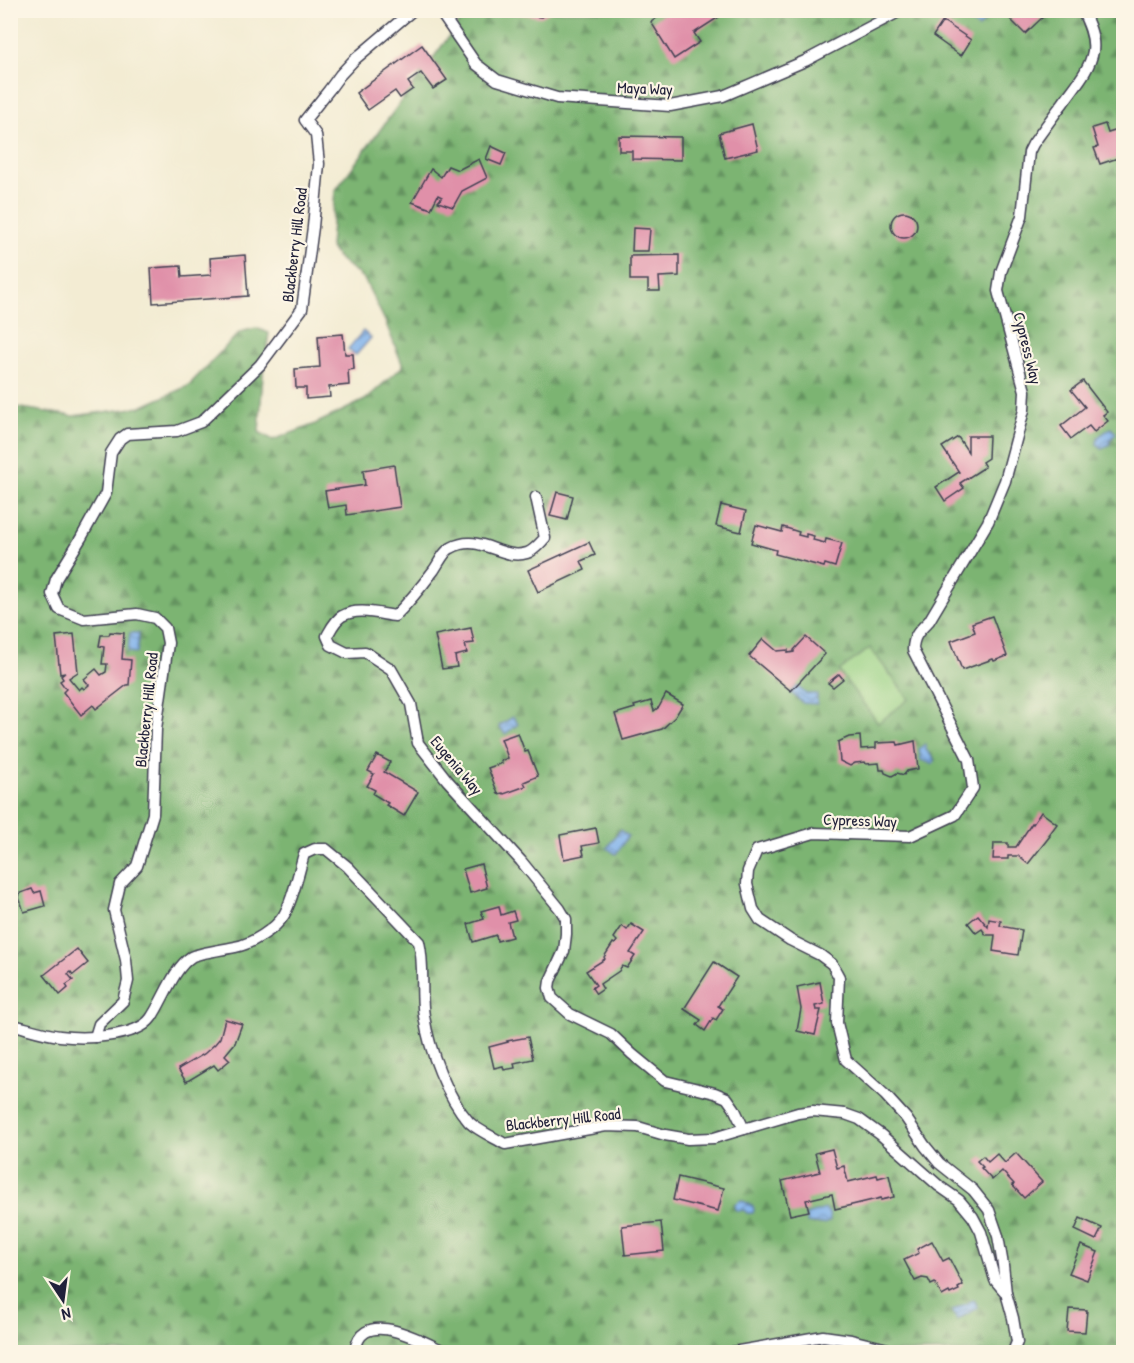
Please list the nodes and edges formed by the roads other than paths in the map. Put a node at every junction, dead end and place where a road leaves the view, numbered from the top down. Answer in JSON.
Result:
{"nodes":[{"id":1,"x":413,"y":10,"type":"edge"},
{"id":2,"x":439,"y":10,"type":"edge"},
{"id":3,"x":902,"y":10,"type":"edge"},
{"id":4,"x":1082,"y":10,"type":"edge"},
{"id":5,"x":536,"y":497,"type":"dead end"},
{"id":6,"x":10,"y":1024,"type":"edge"},
{"id":7,"x":95,"y":1037,"type":"junction"},
{"id":8,"x":744,"y":1129,"type":"junction"},
{"id":9,"x":1006,"y":1293,"type":"junction"},
{"id":10,"x":355,"y":1353,"type":"edge"},
{"id":11,"x":446,"y":1353,"type":"edge"},
{"id":12,"x":733,"y":1353,"type":"edge"},
{"id":13,"x":900,"y":1353,"type":"edge"},
{"id":14,"x":1013,"y":1353,"type":"edge"}],
"edges":[{"from":1,"to":7,"type":"street","name":"Blackberry Hill Road"},
{"from":2,"to":3,"type":"street","name":"Maya Way"},
{"from":4,"to":9,"type":"street","name":"Cypress Way"},
{"from":5,"to":8,"type":"street","name":"Eugenia Way"},
{"from":6,"to":7,"type":"street","name":"Blackberry Hill Road"},
{"from":7,"to":8,"type":"street","name":"Blackberry Hill Road"},
{"from":8,"to":9,"type":"street","name":"Blackberry Hill Road"},
{"from":9,"to":14,"type":"street","name":"Cypress Way"},
{"from":10,"to":11,"type":"street"},
{"from":12,"to":13,"type":"street"}]}
